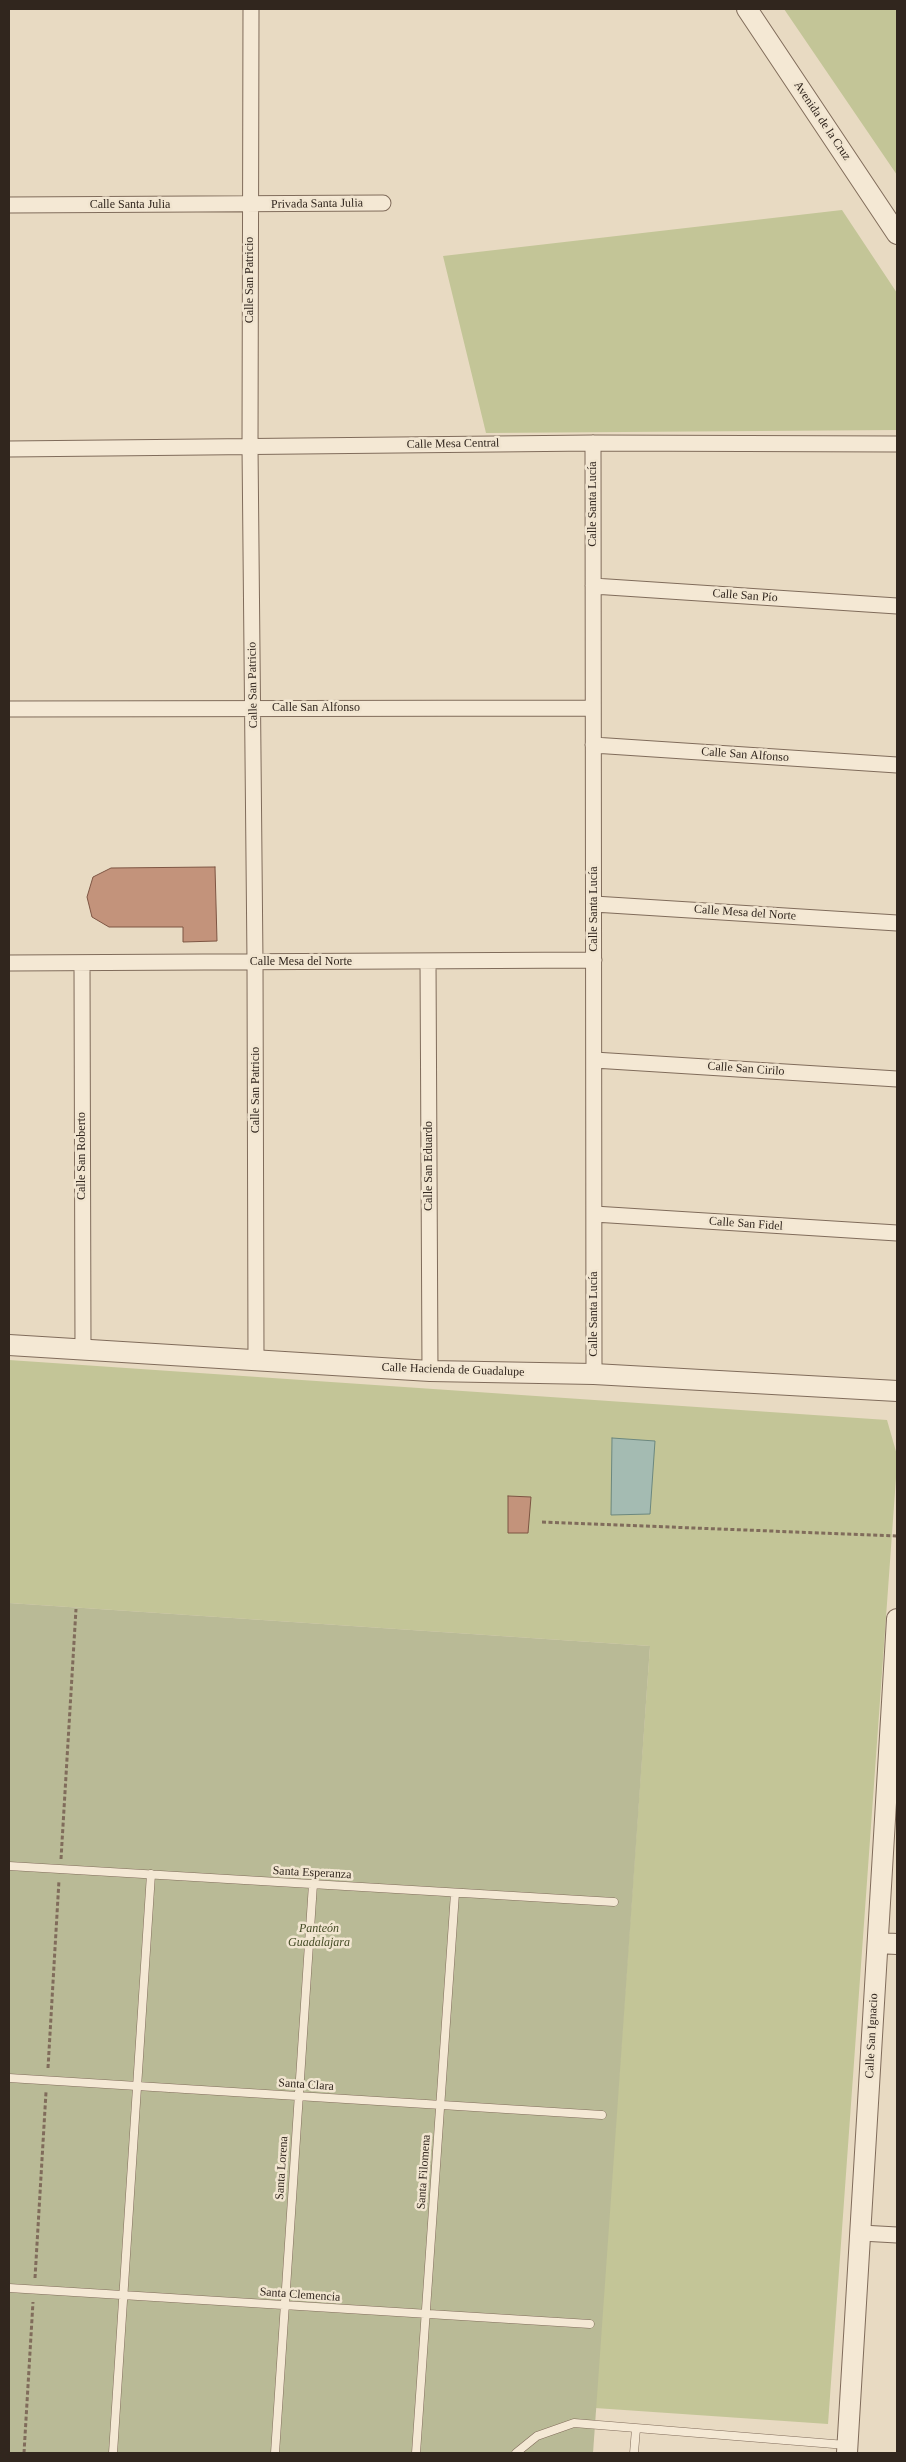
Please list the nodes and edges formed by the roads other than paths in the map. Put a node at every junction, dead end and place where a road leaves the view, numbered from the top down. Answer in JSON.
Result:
{"nodes":[{"id":1,"x":251,"y":9,"type":"edge"},
{"id":2,"x":747,"y":9,"type":"edge"},
{"id":3,"x":382,"y":204,"type":"dead end"},
{"id":4,"x":9,"y":205,"type":"edge"},
{"id":5,"x":250,"y":205,"type":"junction"},
{"id":6,"x":897,"y":234,"type":"edge"},
{"id":7,"x":592,"y":443,"type":"junction"},
{"id":8,"x":897,"y":444,"type":"edge"},
{"id":9,"x":250,"y":446,"type":"junction"},
{"id":10,"x":9,"y":449,"type":"edge"},
{"id":11,"x":593,"y":586,"type":"junction"},
{"id":12,"x":897,"y":606,"type":"edge"},
{"id":13,"x":253,"y":708,"type":"junction"},
{"id":14,"x":593,"y":708,"type":"junction"},
{"id":15,"x":9,"y":709,"type":"edge"},
{"id":16,"x":593,"y":745,"type":"junction"},
{"id":17,"x":897,"y":765,"type":"edge"},
{"id":18,"x":594,"y":904,"type":"junction"},
{"id":19,"x":897,"y":922,"type":"edge"},
{"id":20,"x":594,"y":960,"type":"junction"},
{"id":21,"x":428,"y":961,"type":"junction"},
{"id":22,"x":256,"y":962,"type":"junction"},
{"id":23,"x":9,"y":963,"type":"edge"},
{"id":24,"x":82,"y":963,"type":"junction"},
{"id":25,"x":594,"y":1060,"type":"junction"},
{"id":26,"x":897,"y":1078,"type":"edge"},
{"id":27,"x":594,"y":1214,"type":"junction"},
{"id":28,"x":897,"y":1233,"type":"edge"},
{"id":29,"x":9,"y":1345,"type":"edge"},
{"id":30,"x":83,"y":1349,"type":"junction"},
{"id":31,"x":256,"y":1361,"type":"junction"},
{"id":32,"x":430,"y":1371,"type":"junction"},
{"id":33,"x":594,"y":1374,"type":"junction"},
{"id":34,"x":897,"y":1391,"type":"edge"},
{"id":35,"x":897,"y":1618,"type":"edge"},
{"id":36,"x":893,"y":1746,"type":"edge"},
{"id":37,"x":9,"y":1866,"type":"edge"},
{"id":38,"x":151,"y":1874,"type":"junction"},
{"id":39,"x":313,"y":1884,"type":"junction"},
{"id":40,"x":455,"y":1893,"type":"junction"},
{"id":41,"x":614,"y":1902,"type":"dead end"},
{"id":42,"x":888,"y":1944,"type":"edge"},
{"id":43,"x":9,"y":2078,"type":"edge"},
{"id":44,"x":137,"y":2086,"type":"junction"},
{"id":45,"x":298,"y":2096,"type":"junction"},
{"id":46,"x":440,"y":2105,"type":"junction"},
{"id":47,"x":602,"y":2115,"type":"dead end"},
{"id":48,"x":861,"y":2233,"type":"junction"},
{"id":49,"x":897,"y":2235,"type":"edge"},
{"id":50,"x":9,"y":2288,"type":"edge"},
{"id":51,"x":124,"y":2295,"type":"junction"},
{"id":52,"x":284,"y":2305,"type":"junction"},
{"id":53,"x":426,"y":2314,"type":"junction"},
{"id":54,"x":590,"y":2324,"type":"dead end"},
{"id":55,"x":636,"y":2429,"type":"junction"},
{"id":56,"x":848,"y":2449,"type":"edge"},
{"id":57,"x":113,"y":2453,"type":"edge"},
{"id":58,"x":275,"y":2453,"type":"edge"},
{"id":59,"x":416,"y":2453,"type":"edge"},
{"id":60,"x":516,"y":2453,"type":"edge"},
{"id":61,"x":634,"y":2453,"type":"edge"}],
"edges":[{"from":1,"to":5,"type":"street","name":"Calle San Patricio"},
{"from":2,"to":6,"type":"street","name":"Avenida de la Cruz"},
{"from":3,"to":5,"type":"street","name":"Privada Santa Julia"},
{"from":4,"to":5,"type":"street","name":"Calle Santa Julia"},
{"from":5,"to":9,"type":"street","name":"Calle San Patricio"},
{"from":7,"to":8,"type":"street","name":"Calle Mesa Central"},
{"from":7,"to":9,"type":"street","name":"Calle Mesa Central"},
{"from":7,"to":11,"type":"street","name":"Calle Santa Lucía"},
{"from":9,"to":10,"type":"street","name":"Calle Mesa Central"},
{"from":9,"to":13,"type":"street","name":"Calle San Patricio"},
{"from":11,"to":12,"type":"street","name":"Calle San Pío"},
{"from":11,"to":14,"type":"street","name":"Calle Santa Lucía"},
{"from":13,"to":14,"type":"street","name":"Calle San Alfonso"},
{"from":13,"to":15,"type":"street","name":"Calle San Alfonso"},
{"from":13,"to":22,"type":"street","name":"Calle San Patricio"},
{"from":14,"to":16,"type":"street","name":"Calle Santa Lucía"},
{"from":16,"to":17,"type":"street","name":"Calle San Alfonso"},
{"from":16,"to":18,"type":"street","name":"Calle Santa Lucía"},
{"from":18,"to":19,"type":"street","name":"Calle Mesa del Norte"},
{"from":18,"to":20,"type":"street","name":"Calle Santa Lucía"},
{"from":20,"to":21,"type":"street","name":"Calle Mesa del Norte"},
{"from":20,"to":25,"type":"street","name":"Calle Santa Lucía"},
{"from":21,"to":22,"type":"street","name":"Calle Mesa del Norte"},
{"from":21,"to":32,"type":"street","name":"Calle San Eduardo"},
{"from":22,"to":24,"type":"street","name":"Calle Mesa del Norte"},
{"from":22,"to":31,"type":"street","name":"Calle San Patricio"},
{"from":23,"to":24,"type":"street","name":"Calle Mesa del Norte"},
{"from":24,"to":30,"type":"street","name":"Calle San Roberto"},
{"from":25,"to":26,"type":"street","name":"Calle San Cirilo"},
{"from":25,"to":27,"type":"street","name":"Calle Santa Lucía"},
{"from":27,"to":28,"type":"street","name":"Calle San Fidel"},
{"from":27,"to":33,"type":"street","name":"Calle Santa Lucía"},
{"from":29,"to":30,"type":"street","name":"Calle Hacienda de Guadalupe"},
{"from":30,"to":31,"type":"street","name":"Calle Hacienda de Guadalupe"},
{"from":31,"to":32,"type":"street","name":"Calle Hacienda de Guadalupe"},
{"from":32,"to":33,"type":"street","name":"Calle Hacienda de Guadalupe"},
{"from":33,"to":34,"type":"street","name":"Calle Hacienda de Guadalupe"},
{"from":35,"to":36,"type":"street","name":"Calle San Ignacio"},
{"from":36,"to":42,"type":"street","name":"Calle San Ignacio"},
{"from":37,"to":38,"type":"lane","name":"Santa Esperanza"},
{"from":38,"to":39,"type":"lane","name":"Santa Esperanza"},
{"from":38,"to":44,"type":"lane"},
{"from":39,"to":40,"type":"lane","name":"Santa Esperanza"},
{"from":39,"to":45,"type":"lane","name":"Santa Lorena"},
{"from":40,"to":41,"type":"lane","name":"Santa Esperanza"},
{"from":40,"to":46,"type":"lane","name":"Santa Filomena"},
{"from":42,"to":48,"type":"street","name":"Calle San Ignacio"},
{"from":43,"to":44,"type":"lane","name":"Santa Clara"},
{"from":44,"to":45,"type":"lane","name":"Santa Clara"},
{"from":44,"to":51,"type":"lane"},
{"from":45,"to":46,"type":"lane","name":"Santa Clara"},
{"from":45,"to":52,"type":"lane","name":"Santa Lorena"},
{"from":46,"to":47,"type":"lane","name":"Santa Clara"},
{"from":46,"to":53,"type":"lane","name":"Santa Filomena"},
{"from":48,"to":49,"type":"street"},
{"from":48,"to":56,"type":"street","name":"Calle San Ignacio"},
{"from":50,"to":51,"type":"lane","name":"Santa Clemencia"},
{"from":51,"to":52,"type":"lane","name":"Santa Clemencia"},
{"from":51,"to":57,"type":"lane"},
{"from":52,"to":53,"type":"lane","name":"Santa Clemencia"},
{"from":52,"to":58,"type":"lane","name":"Santa Lorena"},
{"from":53,"to":54,"type":"lane","name":"Santa Clemencia"},
{"from":53,"to":59,"type":"lane","name":"Santa Filomena"},
{"from":55,"to":56,"type":"lane"},
{"from":55,"to":60,"type":"lane"},
{"from":55,"to":61,"type":"lane"}]}
